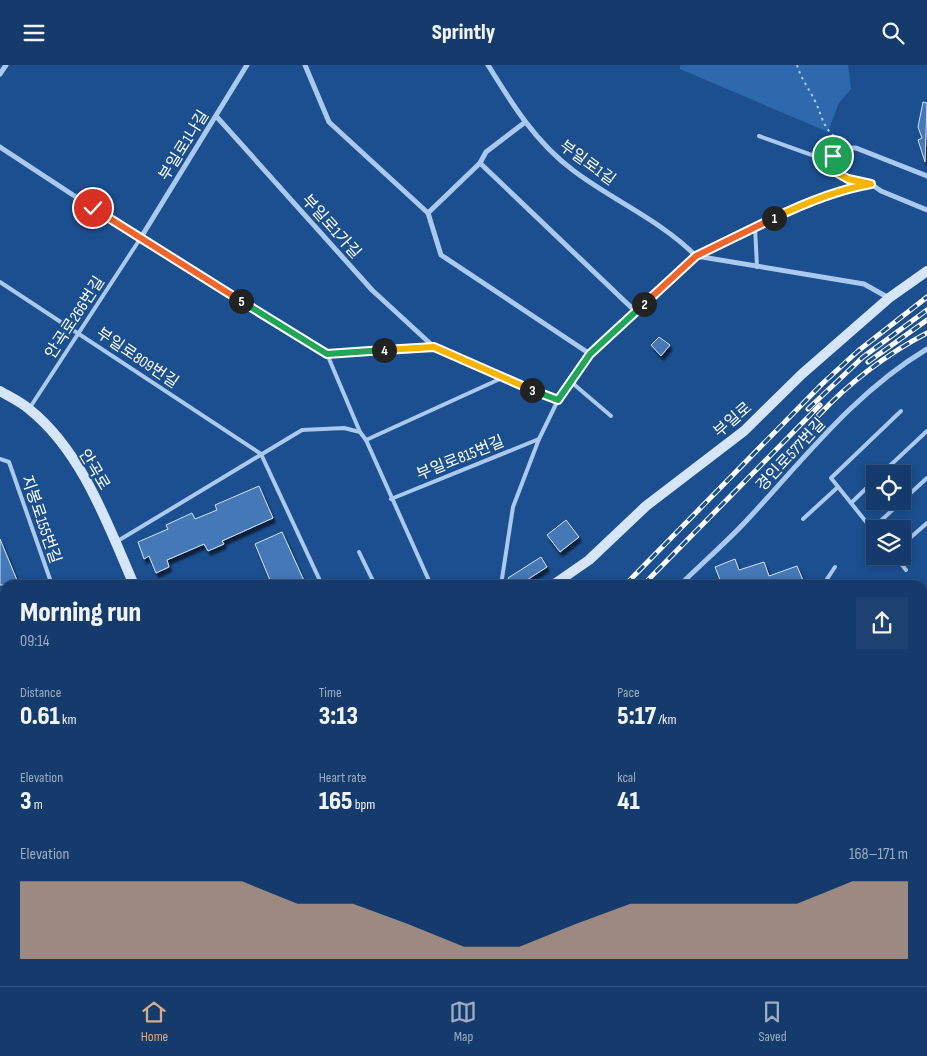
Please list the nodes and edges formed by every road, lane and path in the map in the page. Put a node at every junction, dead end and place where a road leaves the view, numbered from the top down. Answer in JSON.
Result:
{"nodes":[{"id":1,"x":6,"y":65,"type":"edge"},
{"id":2,"x":247,"y":65,"type":"edge"},
{"id":3,"x":305,"y":65,"type":"edge"},
{"id":4,"x":488,"y":65,"type":"edge"},
{"id":5,"x":797,"y":65,"type":"edge"},
{"id":6,"x":0,"y":74,"type":"edge"},
{"id":7,"x":216,"y":116,"type":"junction"},
{"id":8,"x":524,"y":123,"type":"junction"},
{"id":9,"x":760,"y":136,"type":"dead end"},
{"id":10,"x":0,"y":147,"type":"edge"},
{"id":11,"x":856,"y":148,"type":"junction"},
{"id":12,"x":480,"y":163,"type":"junction"},
{"id":13,"x":834,"y":163,"type":"junction"},
{"id":14,"x":927,"y":176,"type":"edge"},
{"id":15,"x":871,"y":184,"type":"junction"},
{"id":16,"x":927,"y":210,"type":"edge"},
{"id":17,"x":428,"y":213,"type":"junction"},
{"id":18,"x":755,"y":226,"type":"junction"},
{"id":19,"x":140,"y":239,"type":"junction"},
{"id":20,"x":696,"y":256,"type":"junction"},
{"id":21,"x":757,"y":267,"type":"junction"},
{"id":22,"x":927,"y":271,"type":"edge"},
{"id":23,"x":0,"y":282,"type":"edge"},
{"id":24,"x":889,"y":298,"type":"junction"},
{"id":25,"x":636,"y":312,"type":"junction"},
{"id":26,"x":79,"y":332,"type":"junction"},
{"id":27,"x":434,"y":347,"type":"junction"},
{"id":28,"x":927,"y":349,"type":"edge"},
{"id":29,"x":327,"y":354,"type":"junction"},
{"id":30,"x":590,"y":354,"type":"junction"},
{"id":31,"x":502,"y":378,"type":"junction"},
{"id":32,"x":570,"y":381,"type":"junction"},
{"id":33,"x":0,"y":391,"type":"edge"},
{"id":34,"x":558,"y":400,"type":"junction"},
{"id":35,"x":29,"y":409,"type":"junction"},
{"id":36,"x":901,"y":411,"type":"dead end"},
{"id":37,"x":611,"y":416,"type":"dead end"},
{"id":38,"x":927,"y":431,"type":"edge"},
{"id":39,"x":360,"y":432,"type":"junction"},
{"id":40,"x":539,"y":439,"type":"junction"},
{"id":41,"x":366,"y":440,"type":"junction"},
{"id":42,"x":261,"y":454,"type":"junction"},
{"id":43,"x":0,"y":459,"type":"edge"},
{"id":44,"x":891,"y":465,"type":"edge"},
{"id":45,"x":927,"y":478,"type":"edge"},
{"id":46,"x":838,"y":487,"type":"junction"},
{"id":47,"x":866,"y":488,"type":"edge"},
{"id":48,"x":911,"y":493,"type":"edge"},
{"id":49,"x":391,"y":499,"type":"junction"},
{"id":50,"x":850,"y":503,"type":"junction"},
{"id":51,"x":893,"y":510,"type":"edge"},
{"id":52,"x":803,"y":519,"type":"dead end"},
{"id":53,"x":884,"y":520,"type":"edge"},
{"id":54,"x":866,"y":522,"type":"edge"},
{"id":55,"x":927,"y":523,"type":"edge"},
{"id":56,"x":911,"y":537,"type":"edge"},
{"id":57,"x":116,"y":543,"type":"junction"},
{"id":58,"x":360,"y":552,"type":"dead end"},
{"id":59,"x":902,"y":565,"type":"edge"},
{"id":60,"x":836,"y":567,"type":"dead end"},
{"id":61,"x":906,"y":570,"type":"dead end"},
{"id":62,"x":50,"y":580,"type":"edge"},
{"id":63,"x":132,"y":580,"type":"edge"},
{"id":64,"x":320,"y":580,"type":"edge"},
{"id":65,"x":373,"y":580,"type":"edge"},
{"id":66,"x":429,"y":580,"type":"edge"},
{"id":67,"x":501,"y":580,"type":"edge"},
{"id":68,"x":560,"y":580,"type":"edge"},
{"id":69,"x":685,"y":580,"type":"edge"},
{"id":70,"x":827,"y":580,"type":"edge"}],
"edges":[{"from":1,"to":6,"type":"street"},
{"from":2,"to":7,"type":"street","name":"부일로1나길"},
{"from":3,"to":17,"type":"street"},
{"from":4,"to":8,"type":"street","name":"부일로1길"},
{"from":5,"to":11,"type":"path"},
{"from":7,"to":19,"type":"street","name":"부일로1나길"},
{"from":7,"to":27,"type":"street","name":"부일로1가길"},
{"from":8,"to":12,"type":"street"},
{"from":8,"to":20,"type":"street","name":"부일로1길"},
{"from":9,"to":13,"type":"lane"},
{"from":10,"to":19,"type":"street"},
{"from":11,"to":13,"type":"street"},
{"from":11,"to":14,"type":"street"},
{"from":12,"to":17,"type":"street"},
{"from":12,"to":25,"type":"street"},
{"from":13,"to":15,"type":"street"},
{"from":15,"to":16,"type":"street"},
{"from":15,"to":18,"type":"street"},
{"from":17,"to":30,"type":"street"},
{"from":18,"to":20,"type":"street"},
{"from":18,"to":21,"type":"lane"},
{"from":19,"to":26,"type":"lane","name":"안곡로266번길"},
{"from":19,"to":29,"type":"street"},
{"from":20,"to":21,"type":"street"},
{"from":20,"to":25,"type":"street"},
{"from":21,"to":24,"type":"street"},
{"from":22,"to":24,"type":"street","name":"부일로"},
{"from":23,"to":26,"type":"lane","name":"부일로809번길"},
{"from":24,"to":68,"type":"street","name":"부일로"},
{"from":25,"to":30,"type":"street"},
{"from":26,"to":35,"type":"lane","name":"안곡로266번길"},
{"from":26,"to":42,"type":"lane","name":"부일로809번길"},
{"from":27,"to":29,"type":"street","name":"부일로1가길"},
{"from":27,"to":31,"type":"street","name":"부일로1가길"},
{"from":28,"to":69,"type":"street","name":"경인로577번길"},
{"from":29,"to":39,"type":"lane"},
{"from":30,"to":32,"type":"street"},
{"from":31,"to":34,"type":"street","name":"부일로1가길"},
{"from":31,"to":41,"type":"lane"},
{"from":32,"to":34,"type":"street"},
{"from":32,"to":37,"type":"lane"},
{"from":33,"to":35,"type":"street","name":"안곡로"},
{"from":34,"to":40,"type":"lane"},
{"from":35,"to":57,"type":"street","name":"안곡로"},
{"from":36,"to":46,"type":"lane"},
{"from":38,"to":44,"type":"lane"},
{"from":39,"to":41,"type":"lane"},
{"from":39,"to":42,"type":"lane"},
{"from":40,"to":49,"type":"lane","name":"부일로815번길"},
{"from":40,"to":67,"type":"lane"},
{"from":41,"to":49,"type":"lane"},
{"from":42,"to":57,"type":"lane"},
{"from":42,"to":64,"type":"lane"},
{"from":43,"to":62,"type":"lane","name":"지봉로155번길"},
{"from":45,"to":48,"type":"lane"},
{"from":46,"to":50,"type":"lane"},
{"from":46,"to":52,"type":"lane"},
{"from":47,"to":50,"type":"lane"},
{"from":49,"to":66,"type":"lane"},
{"from":50,"to":54,"type":"lane"},
{"from":51,"to":53,"type":"lane"},
{"from":55,"to":56,"type":"lane"},
{"from":57,"to":63,"type":"street","name":"안곡로"},
{"from":58,"to":65,"type":"lane"},
{"from":59,"to":61,"type":"lane"},
{"from":60,"to":70,"type":"lane"}]}
